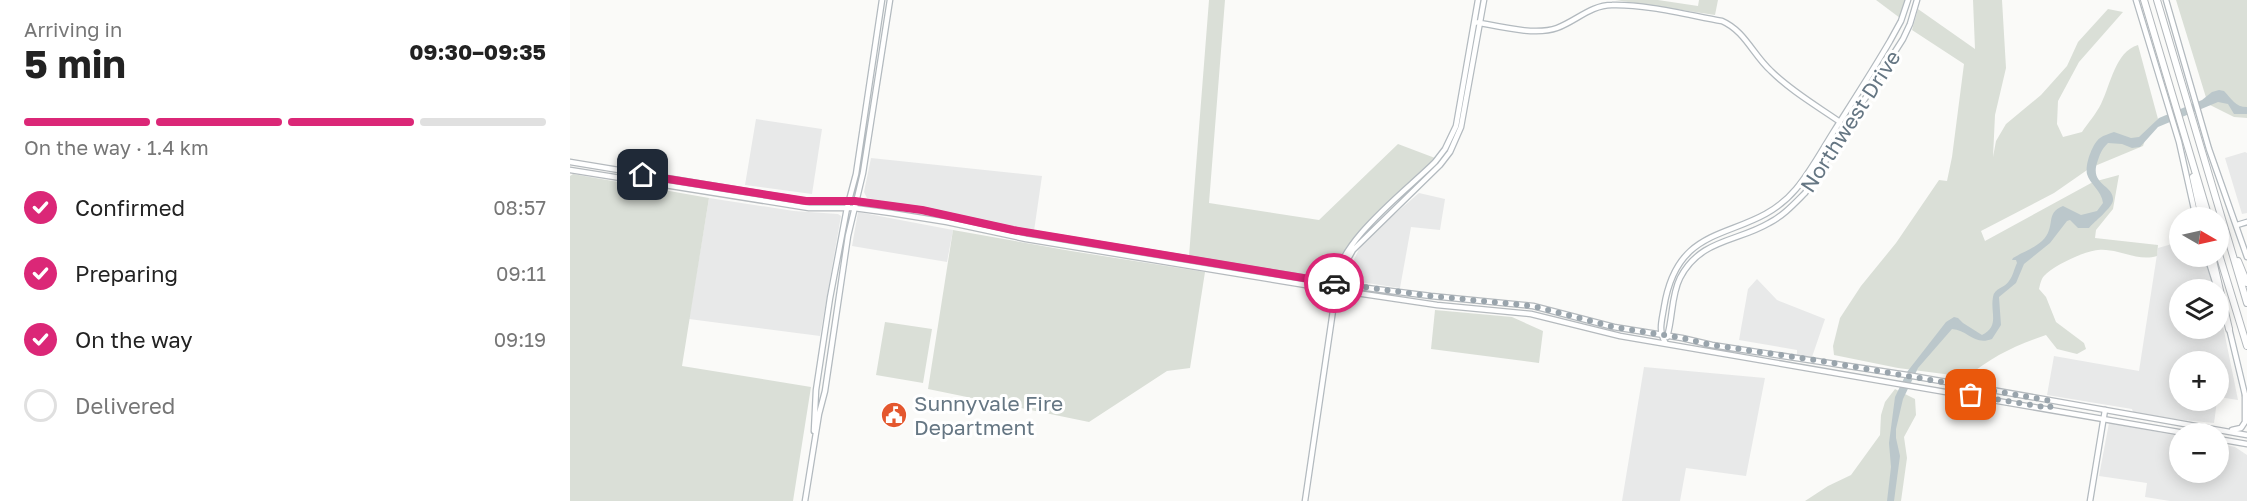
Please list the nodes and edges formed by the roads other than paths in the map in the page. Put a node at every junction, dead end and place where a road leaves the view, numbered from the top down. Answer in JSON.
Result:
{"nodes":[{"id":1,"x":882,"y":0,"type":"edge"},
{"id":2,"x":890,"y":0,"type":"edge"},
{"id":3,"x":1478,"y":0,"type":"edge"},
{"id":4,"x":1484,"y":0,"type":"edge"},
{"id":5,"x":1908,"y":0,"type":"edge"},
{"id":6,"x":1917,"y":0,"type":"edge"},
{"id":7,"x":2157,"y":0,"type":"edge"},
{"id":8,"x":2166,"y":0,"type":"edge"},
{"id":9,"x":2140,"y":1,"type":"edge"},
{"id":10,"x":1478,"y":22,"type":"junction"},
{"id":11,"x":875,"y":47,"type":"junction"},
{"id":12,"x":882,"y":48,"type":"junction"},
{"id":13,"x":1840,"y":122,"type":"junction"},
{"id":14,"x":1847,"y":127,"type":"junction"},
{"id":15,"x":2183,"y":142,"type":"junction"},
{"id":16,"x":2191,"y":158,"type":"junction"},
{"id":17,"x":570,"y":162,"type":"edge"},
{"id":18,"x":857,"y":163,"type":"junction"},
{"id":19,"x":864,"y":164,"type":"junction"},
{"id":20,"x":570,"y":170,"type":"edge"},
{"id":21,"x":618,"y":171,"type":"junction"},
{"id":22,"x":617,"y":178,"type":"junction"},
{"id":23,"x":711,"y":186,"type":"junction"},
{"id":24,"x":710,"y":193,"type":"junction"},
{"id":25,"x":761,"y":194,"type":"junction"},
{"id":26,"x":760,"y":200,"type":"junction"},
{"id":27,"x":849,"y":201,"type":"junction"},
{"id":28,"x":855,"y":201,"type":"junction"},
{"id":29,"x":2194,"y":207,"type":"edge"},
{"id":30,"x":2200,"y":207,"type":"edge"},
{"id":31,"x":2206,"y":207,"type":"edge"},
{"id":32,"x":2218,"y":207,"type":"edge"},
{"id":33,"x":847,"y":208,"type":"junction"},
{"id":34,"x":854,"y":208,"type":"junction"},
{"id":35,"x":918,"y":209,"type":"junction"},
{"id":36,"x":916,"y":217,"type":"junction"},
{"id":37,"x":2247,"y":222,"type":"edge"},
{"id":38,"x":2237,"y":225,"type":"junction"},
{"id":39,"x":1027,"y":232,"type":"junction"},
{"id":40,"x":1026,"y":239,"type":"junction"},
{"id":41,"x":2229,"y":239,"type":"edge"},
{"id":42,"x":2229,"y":243,"type":"edge"},
{"id":43,"x":1151,"y":252,"type":"junction"},
{"id":44,"x":2247,"y":257,"type":"edge"},
{"id":45,"x":1150,"y":260,"type":"junction"},
{"id":46,"x":2223,"y":267,"type":"edge"},
{"id":47,"x":834,"y":277,"type":"junction"},
{"id":48,"x":842,"y":278,"type":"junction"},
{"id":49,"x":2247,"y":282,"type":"edge"},
{"id":50,"x":1337,"y":283,"type":"junction"},
{"id":51,"x":1336,"y":290,"type":"junction"},
{"id":52,"x":1419,"y":295,"type":"junction"},
{"id":53,"x":1418,"y":302,"type":"junction"},
{"id":54,"x":2247,"y":303,"type":"edge"},
{"id":55,"x":1533,"y":306,"type":"junction"},
{"id":56,"x":1532,"y":314,"type":"junction"},
{"id":57,"x":826,"y":326,"type":"junction"},
{"id":58,"x":835,"y":326,"type":"junction"},
{"id":59,"x":2229,"y":329,"type":"edge"},
{"id":60,"x":1660,"y":334,"type":"junction"},
{"id":61,"x":1668,"y":335,"type":"junction"},
{"id":62,"x":1665,"y":342,"type":"junction"},
{"id":63,"x":1706,"y":344,"type":"junction"},
{"id":64,"x":2247,"y":346,"type":"edge"},
{"id":65,"x":1705,"y":350,"type":"junction"},
{"id":66,"x":1804,"y":358,"type":"junction"},
{"id":67,"x":1803,"y":366,"type":"junction"},
{"id":68,"x":2246,"y":397,"type":"edge"},
{"id":69,"x":2052,"y":401,"type":"junction"},
{"id":70,"x":2247,"y":403,"type":"edge"},
{"id":71,"x":2050,"y":408,"type":"junction"},
{"id":72,"x":2105,"y":410,"type":"junction"},
{"id":73,"x":2104,"y":418,"type":"junction"},
{"id":74,"x":2176,"y":423,"type":"edge"},
{"id":75,"x":2169,"y":430,"type":"edge"},
{"id":76,"x":2229,"y":431,"type":"edge"},
{"id":77,"x":2229,"y":432,"type":"edge"},
{"id":78,"x":2247,"y":435,"type":"edge"},
{"id":79,"x":2229,"y":441,"type":"edge"},
{"id":80,"x":2246,"y":444,"type":"edge"},
{"id":81,"x":814,"y":446,"type":"junction"},
{"id":82,"x":805,"y":501,"type":"edge"},
{"id":83,"x":1305,"y":501,"type":"edge"},
{"id":84,"x":2090,"y":501,"type":"edge"}],
"edges":[{"from":1,"to":11,"type":"main road"},
{"from":2,"to":12,"type":"main road"},
{"from":3,"to":10,"type":"main road"},
{"from":4,"to":10,"type":"main road"},
{"from":5,"to":13,"type":"main road","name":"Northwest Drive"},
{"from":6,"to":14,"type":"main road","name":"Northwest Drive"},
{"from":7,"to":32,"type":"highway"},
{"from":8,"to":38,"type":"main road"},
{"from":9,"to":15,"type":"highway"},
{"from":10,"to":13,"type":"main road"},
{"from":10,"to":50,"type":"main road"},
{"from":11,"to":12,"type":"main road"},
{"from":11,"to":18,"type":"main road"},
{"from":12,"to":19,"type":"main road"},
{"from":13,"to":14,"type":"main road"},
{"from":13,"to":60,"type":"main road","name":"Northwest Drive"},
{"from":14,"to":61,"type":"main road","name":"Northwest Drive"},
{"from":15,"to":16,"type":"highway"},
{"from":15,"to":29,"type":"main road"},
{"from":16,"to":30,"type":"highway"},
{"from":16,"to":31,"type":"highway"},
{"from":17,"to":21,"type":"main road"},
{"from":18,"to":19,"type":"main road"},
{"from":18,"to":27,"type":"main road"},
{"from":19,"to":28,"type":"main road"},
{"from":20,"to":22,"type":"main road"},
{"from":21,"to":22,"type":"main road"},
{"from":21,"to":23,"type":"main road"},
{"from":22,"to":24,"type":"main road"},
{"from":23,"to":24,"type":"main road"},
{"from":23,"to":25,"type":"main road"},
{"from":24,"to":26,"type":"main road"},
{"from":25,"to":26,"type":"main road"},
{"from":25,"to":27,"type":"main road"},
{"from":26,"to":33,"type":"main road"},
{"from":27,"to":28,"type":"main road"},
{"from":27,"to":33,"type":"main road"},
{"from":28,"to":34,"type":"main road"},
{"from":28,"to":35,"type":"main road"},
{"from":33,"to":34,"type":"main road"},
{"from":33,"to":47,"type":"main road"},
{"from":34,"to":36,"type":"main road"},
{"from":34,"to":48,"type":"main road"},
{"from":35,"to":36,"type":"main road"},
{"from":35,"to":39,"type":"main road"},
{"from":36,"to":40,"type":"main road"},
{"from":37,"to":38,"type":"main road"},
{"from":38,"to":44,"type":"main road"},
{"from":39,"to":40,"type":"main road"},
{"from":39,"to":43,"type":"main road"},
{"from":40,"to":45,"type":"main road"},
{"from":41,"to":49,"type":"highway"},
{"from":42,"to":54,"type":"highway"},
{"from":43,"to":45,"type":"main road"},
{"from":43,"to":50,"type":"main road"},
{"from":45,"to":51,"type":"main road"},
{"from":46,"to":64,"type":"highway"},
{"from":47,"to":48,"type":"main road"},
{"from":47,"to":57,"type":"main road"},
{"from":48,"to":58,"type":"main road"},
{"from":50,"to":51,"type":"main road"},
{"from":50,"to":52,"type":"main road"},
{"from":51,"to":53,"type":"main road"},
{"from":51,"to":83,"type":"main road"},
{"from":52,"to":53,"type":"main road"},
{"from":52,"to":55,"type":"main road"},
{"from":53,"to":56,"type":"main road"},
{"from":55,"to":56,"type":"main road"},
{"from":55,"to":60,"type":"main road"},
{"from":56,"to":62,"type":"main road"},
{"from":57,"to":58,"type":"main road"},
{"from":57,"to":81,"type":"main road"},
{"from":58,"to":81,"type":"main road"},
{"from":59,"to":68,"type":"main road"},
{"from":60,"to":61,"type":"main road"},
{"from":60,"to":62,"type":"main road"},
{"from":61,"to":62,"type":"main road","name":"Northwest Drive"},
{"from":61,"to":63,"type":"main road"},
{"from":62,"to":65,"type":"main road"},
{"from":63,"to":65,"type":"main road"},
{"from":63,"to":66,"type":"main road"},
{"from":65,"to":67,"type":"main road"},
{"from":66,"to":67,"type":"main road"},
{"from":66,"to":69,"type":"main road"},
{"from":67,"to":71,"type":"main road"},
{"from":68,"to":70,"type":"main road"},
{"from":68,"to":76,"type":"main road"},
{"from":69,"to":71,"type":"main road"},
{"from":69,"to":72,"type":"main road"},
{"from":71,"to":73,"type":"main road"},
{"from":72,"to":73,"type":"main road"},
{"from":72,"to":74,"type":"main road"},
{"from":73,"to":75,"type":"main road"},
{"from":73,"to":84,"type":"main road"},
{"from":77,"to":78,"type":"main road"},
{"from":79,"to":80,"type":"main road"},
{"from":81,"to":82,"type":"main road"}]}
